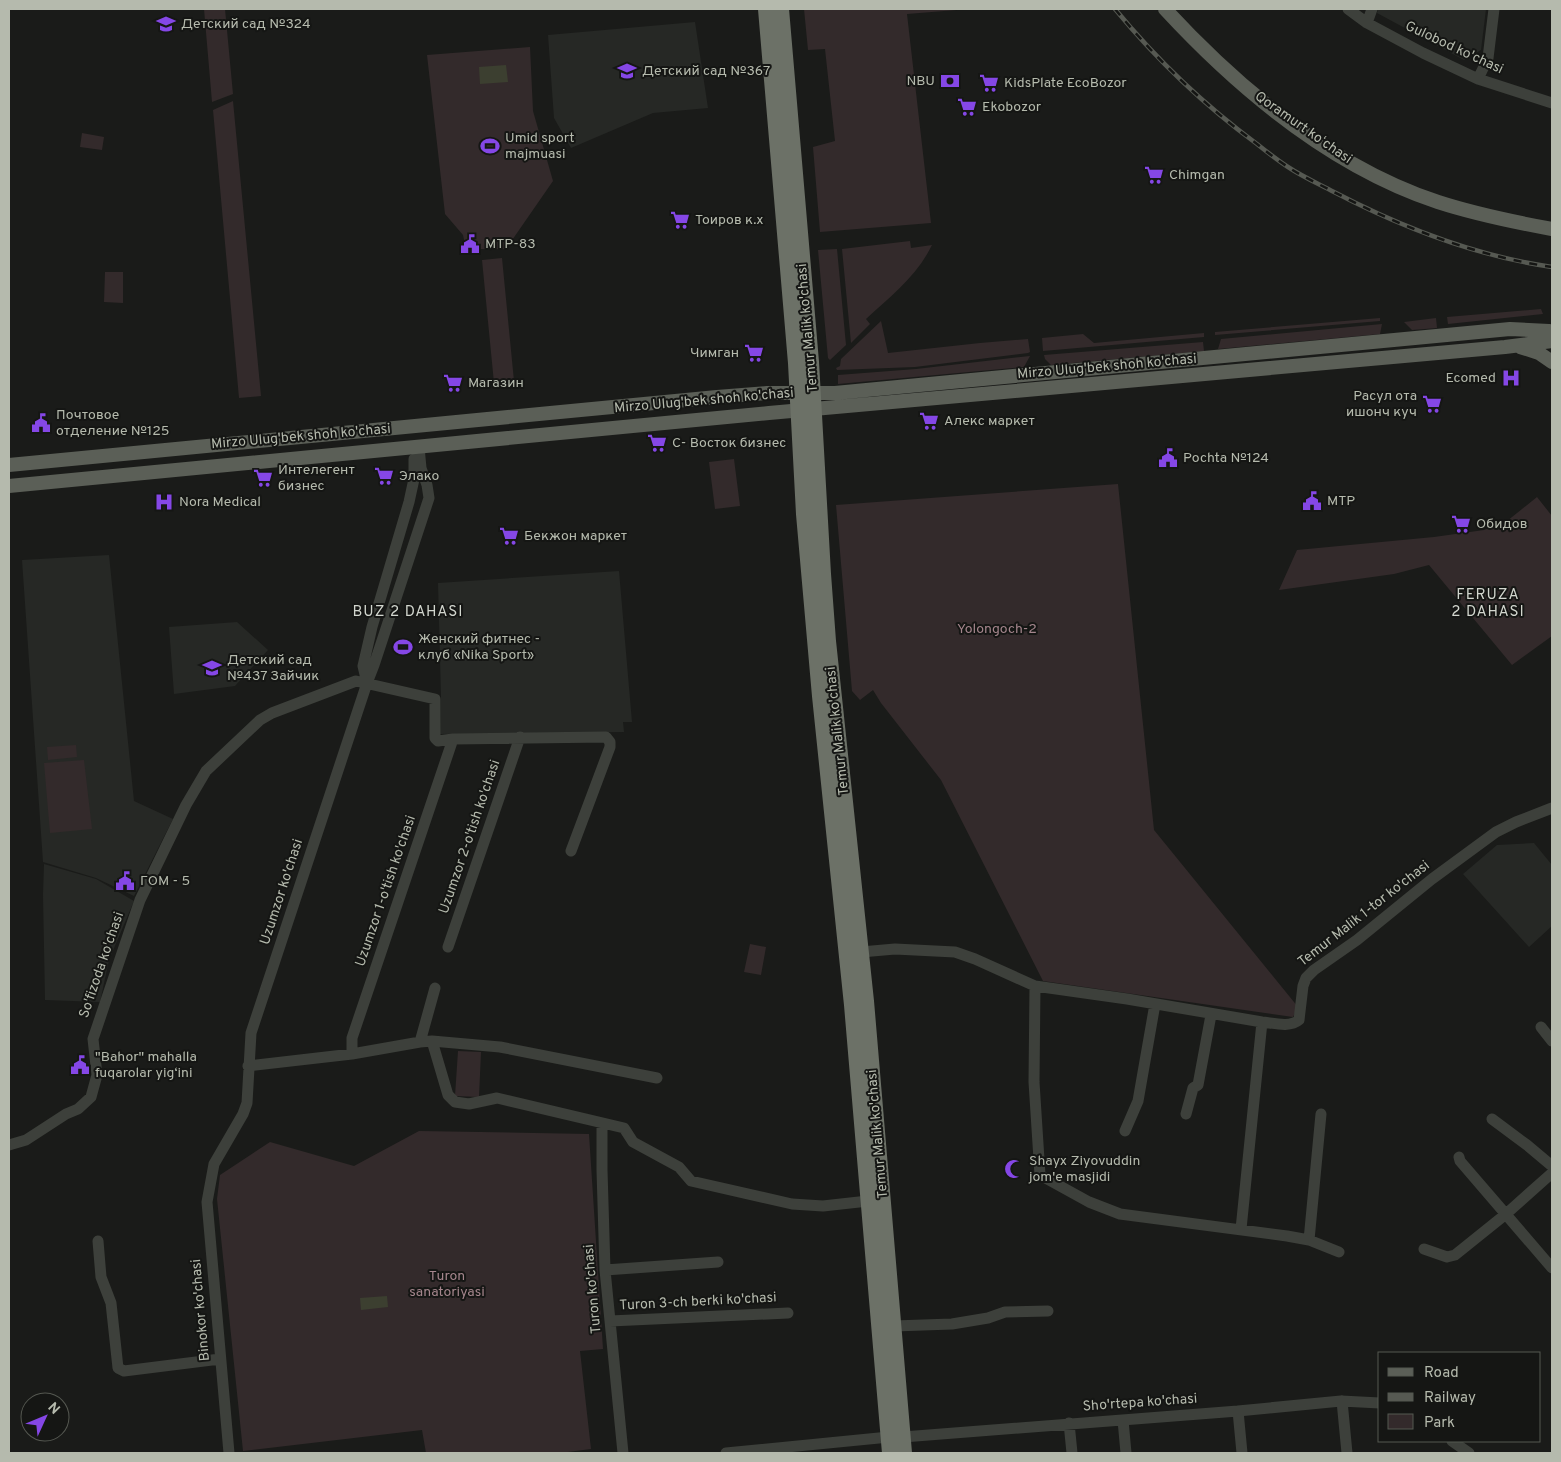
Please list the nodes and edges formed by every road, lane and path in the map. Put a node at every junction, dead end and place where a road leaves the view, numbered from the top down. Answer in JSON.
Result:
{"nodes":[{"id":1,"x":766,"y":9,"type":"edge"},
{"id":2,"x":781,"y":9,"type":"edge"},
{"id":3,"x":1165,"y":9,"type":"edge"},
{"id":4,"x":1169,"y":9,"type":"edge"},
{"id":5,"x":1348,"y":9,"type":"edge"},
{"id":6,"x":1372,"y":9,"type":"edge"},
{"id":7,"x":1494,"y":9,"type":"edge"},
{"id":8,"x":1367,"y":22,"type":"junction"},
{"id":9,"x":1478,"y":79,"type":"junction"},
{"id":10,"x":1552,"y":103,"type":"edge"},
{"id":11,"x":1552,"y":227,"type":"edge"},
{"id":12,"x":1545,"y":338,"type":"edge"},
{"id":13,"x":1552,"y":360,"type":"edge"},
{"id":14,"x":959,"y":381,"type":"junction"},
{"id":15,"x":961,"y":396,"type":"junction"},
{"id":16,"x":806,"y":401,"type":"junction"},
{"id":17,"x":596,"y":409,"type":"junction"},
{"id":18,"x":514,"y":417,"type":"junction"},
{"id":19,"x":598,"y":430,"type":"junction"},
{"id":20,"x":310,"y":437,"type":"junction"},
{"id":21,"x":516,"y":437,"type":"junction"},
{"id":22,"x":416,"y":447,"type":"junction"},
{"id":23,"x":312,"y":457,"type":"junction"},
{"id":24,"x":9,"y":465,"type":"edge"},
{"id":25,"x":9,"y":486,"type":"edge"},
{"id":26,"x":367,"y":682,"type":"junction"},
{"id":27,"x":520,"y":737,"type":"junction"},
{"id":28,"x":453,"y":739,"type":"junction"},
{"id":29,"x":1552,"y":808,"type":"edge"},
{"id":30,"x":571,"y":851,"type":"dead end"},
{"id":31,"x":448,"y":947,"type":"dead end"},
{"id":32,"x":861,"y":952,"type":"junction"},
{"id":33,"x":1035,"y":986,"type":"junction"},
{"id":34,"x":436,"y":988,"type":"dead end"},
{"id":35,"x":1155,"y":1004,"type":"junction"},
{"id":36,"x":1211,"y":1014,"type":"junction"},
{"id":37,"x":1262,"y":1022,"type":"junction"},
{"id":38,"x":1541,"y":1027,"type":"dead end"},
{"id":39,"x":432,"y":1041,"type":"junction"},
{"id":40,"x":1552,"y":1041,"type":"edge"},
{"id":41,"x":420,"y":1042,"type":"junction"},
{"id":42,"x":352,"y":1054,"type":"junction"},
{"id":43,"x":248,"y":1066,"type":"junction"},
{"id":44,"x":657,"y":1078,"type":"dead end"},
{"id":45,"x":1186,"y":1114,"type":"dead end"},
{"id":46,"x":1321,"y":1114,"type":"dead end"},
{"id":47,"x":1492,"y":1119,"type":"dead end"},
{"id":48,"x":602,"y":1123,"type":"junction"},
{"id":49,"x":1125,"y":1131,"type":"dead end"},
{"id":50,"x":9,"y":1145,"type":"edge"},
{"id":51,"x":1459,"y":1157,"type":"dead end"},
{"id":52,"x":214,"y":1164,"type":"joint"},
{"id":53,"x":1552,"y":1166,"type":"edge"},
{"id":54,"x":1552,"y":1173,"type":"edge"},
{"id":55,"x":868,"y":1201,"type":"junction"},
{"id":56,"x":1506,"y":1214,"type":"junction"},
{"id":57,"x":1241,"y":1229,"type":"junction"},
{"id":58,"x":1309,"y":1240,"type":"junction"},
{"id":59,"x":98,"y":1241,"type":"dead end"},
{"id":60,"x":1424,"y":1249,"type":"dead end"},
{"id":61,"x":1339,"y":1252,"type":"dead end"},
{"id":62,"x":718,"y":1262,"type":"dead end"},
{"id":63,"x":1552,"y":1268,"type":"edge"},
{"id":64,"x":605,"y":1270,"type":"junction"},
{"id":65,"x":1048,"y":1310,"type":"dead end"},
{"id":66,"x":788,"y":1313,"type":"dead end"},
{"id":67,"x":610,"y":1321,"type":"junction"},
{"id":68,"x":894,"y":1326,"type":"junction"},
{"id":69,"x":220,"y":1359,"type":"junction"},
{"id":70,"x":891,"y":1375,"type":"junction"},
{"id":71,"x":1342,"y":1401,"type":"junction"},
{"id":72,"x":1378,"y":1403,"type":"edge"},
{"id":73,"x":1238,"y":1411,"type":"junction"},
{"id":74,"x":1123,"y":1420,"type":"junction"},
{"id":75,"x":1069,"y":1423,"type":"junction"},
{"id":76,"x":1453,"y":1442,"type":"edge"},
{"id":77,"x":894,"y":1444,"type":"edge"},
{"id":78,"x":806,"y":1450,"type":"edge"},
{"id":79,"x":229,"y":1453,"type":"edge"},
{"id":80,"x":623,"y":1453,"type":"edge"},
{"id":81,"x":726,"y":1453,"type":"edge"},
{"id":82,"x":914,"y":1453,"type":"edge"},
{"id":83,"x":1072,"y":1453,"type":"edge"},
{"id":84,"x":1126,"y":1453,"type":"edge"},
{"id":85,"x":1242,"y":1453,"type":"edge"},
{"id":86,"x":1347,"y":1453,"type":"edge"},
{"id":87,"x":1469,"y":1453,"type":"edge"}],
"edges":[{"from":1,"to":16,"type":"highway","name":"Temur Malik ko'chasi"},
{"from":2,"to":16,"type":"highway","name":"Temur Malik ko'chasi"},
{"from":3,"to":11,"type":"main road","name":"Qoramurt koʻchasi"},
{"from":4,"to":11,"type":"main road","name":"Qoramurt koʻchasi"},
{"from":5,"to":8,"type":"street","name":"Gulobod ko'chasi"},
{"from":6,"to":8,"type":"street"},
{"from":7,"to":9,"type":"street"},
{"from":8,"to":9,"type":"street","name":"Gulobod ko'chasi"},
{"from":9,"to":10,"type":"street","name":"Gulobod ko'chasi"},
{"from":12,"to":13,"type":"main road"},
{"from":12,"to":14,"type":"main road","name":"Mirzo Ulug'bek shoh ko'chasi"},
{"from":12,"to":15,"type":"main road","name":"Mirzo Ulug'bek shoh ko'chasi"},
{"from":14,"to":15,"type":"main road"},
{"from":14,"to":16,"type":"main road","name":"Mirzo Ulug'bek shoh ko'chasi"},
{"from":15,"to":16,"type":"main road","name":"Mirzo Ulug'bek shoh ko'chasi"},
{"from":16,"to":17,"type":"main road","name":"Mirzo Ulug'bek shoh ko'chasi"},
{"from":16,"to":19,"type":"main road","name":"Mirzo Ulug'bek shoh ko'chasi"},
{"from":16,"to":32,"type":"highway","name":"Temur Malik ko'chasi"},
{"from":16,"to":55,"type":"highway","name":"Temur Malik ko'chasi"},
{"from":17,"to":18,"type":"main road","name":"Mirzo Ulug'bek shoh ko'chasi"},
{"from":17,"to":19,"type":"main road"},
{"from":18,"to":20,"type":"main road","name":"Mirzo Ulug'bek shoh ko'chasi"},
{"from":18,"to":21,"type":"main road"},
{"from":19,"to":21,"type":"main road","name":"Mirzo Ulug'bek shoh ko'chasi"},
{"from":20,"to":23,"type":"main road"},
{"from":20,"to":24,"type":"main road","name":"Mirzo Ulug'bek shoh ko'chasi"},
{"from":21,"to":22,"type":"main road","name":"Mirzo Ulug'bek shoh ko'chasi"},
{"from":22,"to":23,"type":"main road","name":"Mirzo Ulug'bek shoh ko'chasi"},
{"from":22,"to":26,"type":"street","name":"Uzumzor ko'chasi"},
{"from":22,"to":26,"type":"street","name":"Uzumzor ko'chasi"},
{"from":23,"to":25,"type":"main road","name":"Mirzo Ulug'bek shoh ko'chasi"},
{"from":26,"to":28,"type":"street"},
{"from":26,"to":43,"type":"street","name":"Uzumzor ko'chasi"},
{"from":26,"to":50,"type":"street","name":"So'fizoda ko'chasi"},
{"from":27,"to":28,"type":"street"},
{"from":27,"to":30,"type":"street"},
{"from":27,"to":31,"type":"street","name":"Uzumzor 2-o'tish ko'chasi"},
{"from":28,"to":42,"type":"street","name":"Uzumzor 1-o'tish ko'chasi"},
{"from":29,"to":37,"type":"street","name":"Temur Malik 1-tor ko'chasi"},
{"from":32,"to":33,"type":"street","name":"Temur Malik 1-tor ko'chasi"},
{"from":32,"to":68,"type":"highway","name":"Temur Malik ko'chasi"},
{"from":33,"to":35,"type":"street","name":"Temur Malik 1-tor ko'chasi"},
{"from":33,"to":57,"type":"street"},
{"from":34,"to":41,"type":"street"},
{"from":35,"to":36,"type":"street","name":"Temur Malik 1-tor ko'chasi"},
{"from":35,"to":49,"type":"street"},
{"from":36,"to":37,"type":"street","name":"Temur Malik 1-tor ko'chasi"},
{"from":36,"to":45,"type":"street"},
{"from":37,"to":57,"type":"street"},
{"from":38,"to":40,"type":"street"},
{"from":39,"to":41,"type":"street"},
{"from":39,"to":44,"type":"street"},
{"from":39,"to":48,"type":"street"},
{"from":41,"to":42,"type":"street"},
{"from":42,"to":43,"type":"street"},
{"from":43,"to":52,"type":"street","name":"Uzumzor ko'chasi"},
{"from":46,"to":58,"type":"street"},
{"from":47,"to":53,"type":"street"},
{"from":48,"to":55,"type":"street"},
{"from":48,"to":64,"type":"street","name":"Turon ko'chasi"},
{"from":51,"to":56,"type":"street"},
{"from":52,"to":69,"type":"street","name":"Binokor ko'chasi"},
{"from":54,"to":56,"type":"street"},
{"from":55,"to":70,"type":"highway","name":"Temur Malik ko'chasi"},
{"from":56,"to":60,"type":"street"},
{"from":56,"to":63,"type":"street"},
{"from":57,"to":58,"type":"street"},
{"from":58,"to":61,"type":"street"},
{"from":59,"to":69,"type":"street"},
{"from":62,"to":64,"type":"street"},
{"from":64,"to":67,"type":"street","name":"Turon ko'chasi"},
{"from":65,"to":68,"type":"street"},
{"from":66,"to":67,"type":"street","name":"Turon 3-ch berki ko'chasi"},
{"from":67,"to":80,"type":"street","name":"Turon ko'chasi"},
{"from":68,"to":70,"type":"highway","name":"Temur Malik ko'chasi"},
{"from":69,"to":79,"type":"street","name":"Binokor ko'chasi"},
{"from":70,"to":77,"type":"highway","name":"Temur Malik ko'chasi"},
{"from":71,"to":72,"type":"street","name":"Sho'rtepa ko'chasi"},
{"from":71,"to":73,"type":"street","name":"Sho'rtepa ko'chasi"},
{"from":71,"to":86,"type":"street"},
{"from":73,"to":74,"type":"street","name":"Sho'rtepa ko'chasi"},
{"from":73,"to":85,"type":"street"},
{"from":74,"to":75,"type":"street","name":"Sho'rtepa ko'chasi"},
{"from":74,"to":84,"type":"street"},
{"from":75,"to":77,"type":"street","name":"Sho'rtepa ko'chasi"},
{"from":75,"to":83,"type":"street"},
{"from":76,"to":87,"type":"street"},
{"from":77,"to":78,"type":"street","name":"Sho'rtepa ko'chasi"},
{"from":77,"to":82,"type":"highway","name":"Temur Malik ko'chasi"},
{"from":78,"to":81,"type":"street","name":"Sho'rtepa ko'chasi"}]}
